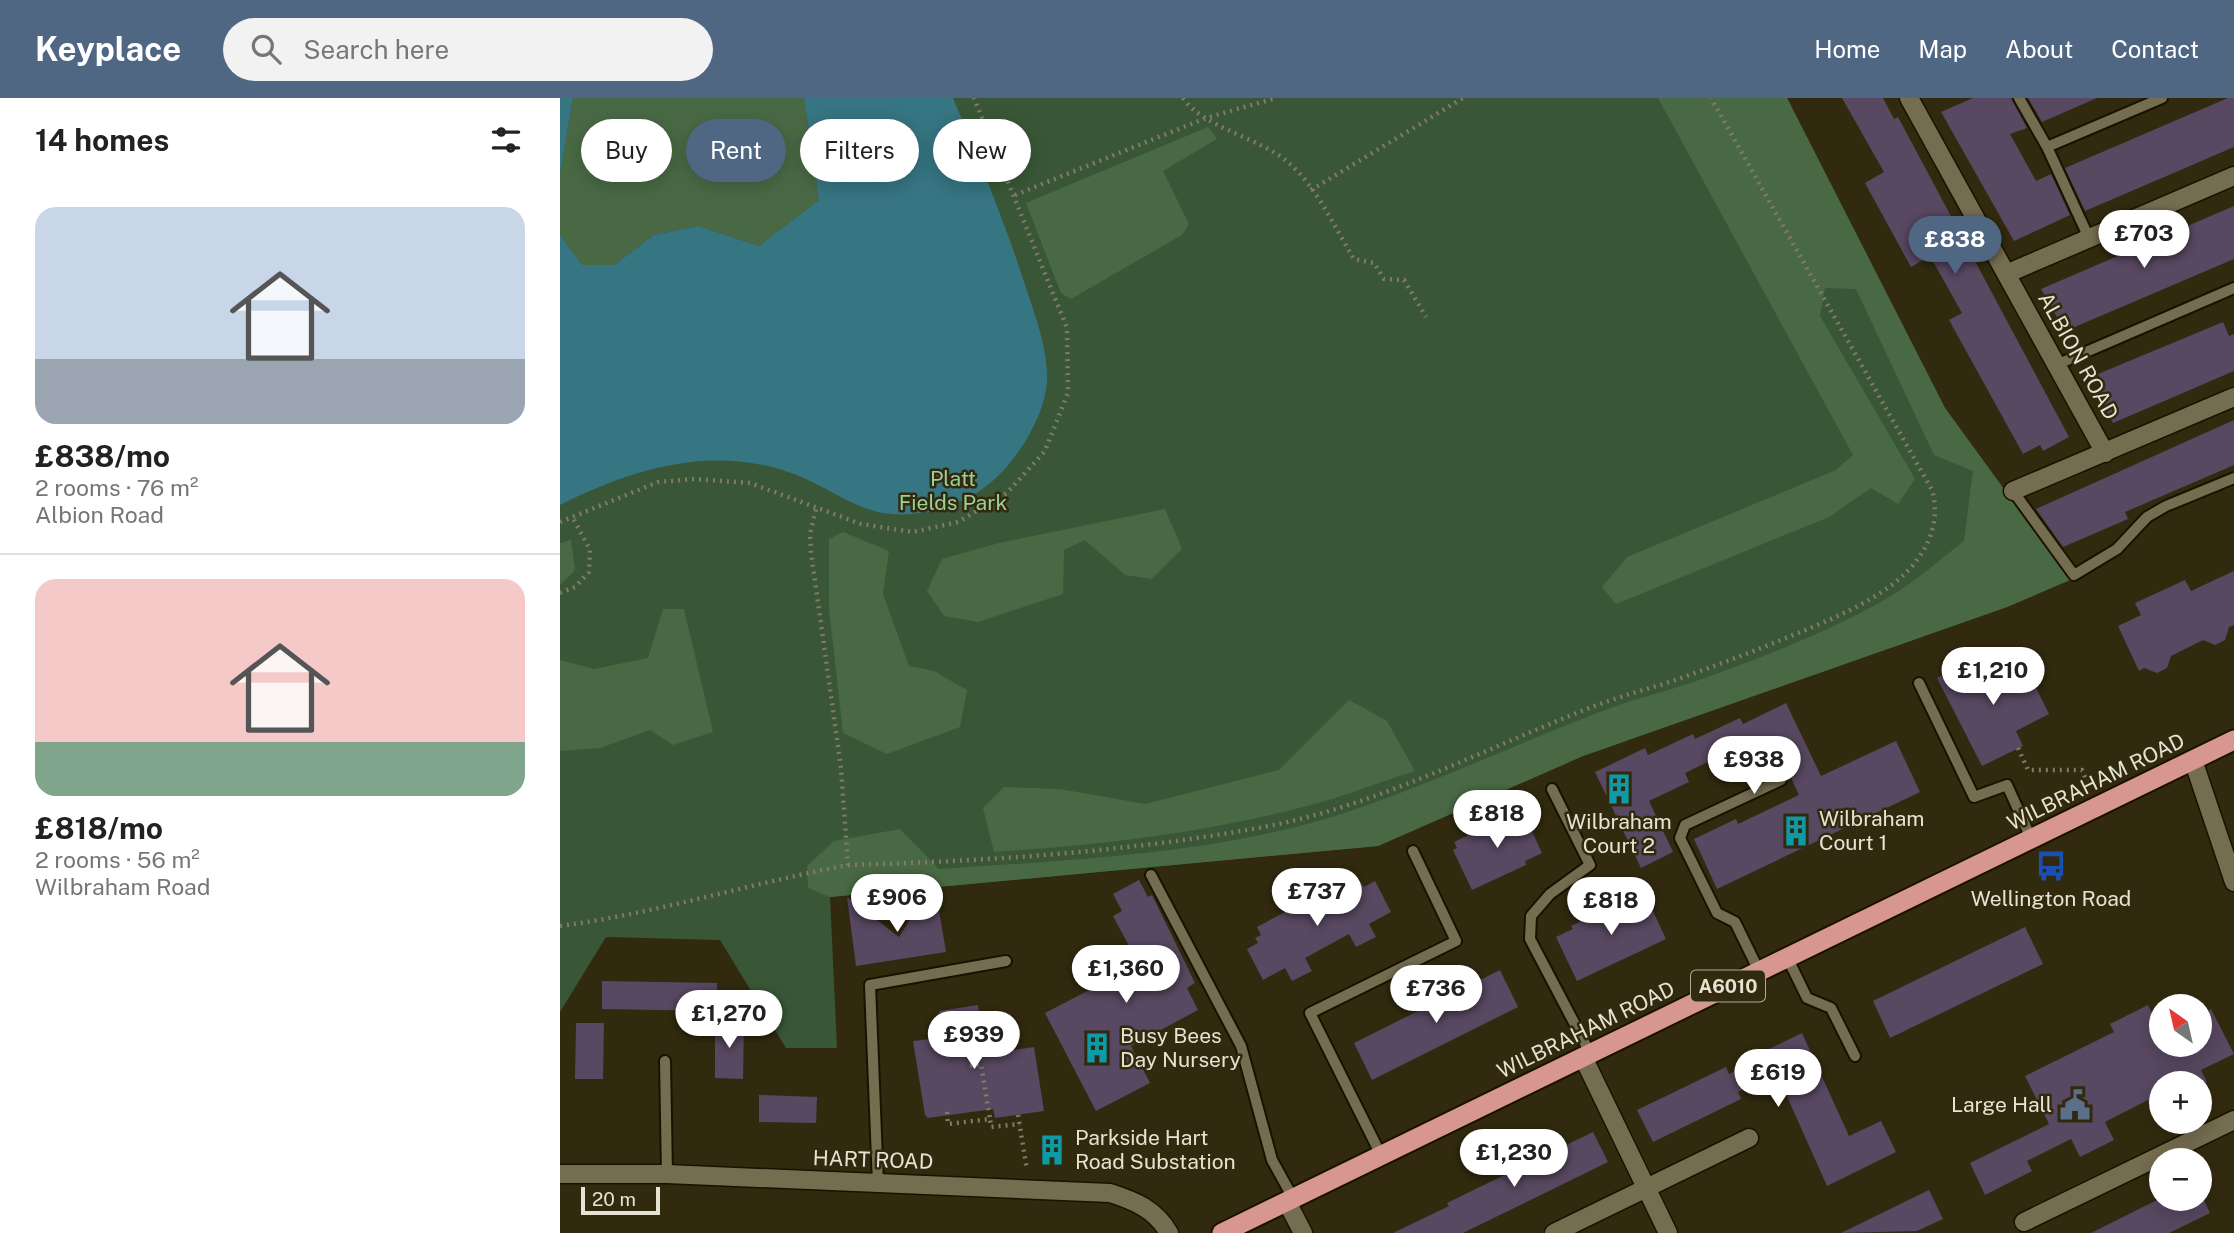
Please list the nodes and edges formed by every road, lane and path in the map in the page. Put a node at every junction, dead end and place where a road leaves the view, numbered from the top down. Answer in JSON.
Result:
{"nodes":[{"id":1,"x":974,"y":98,"type":"edge"},
{"id":2,"x":1183,"y":98,"type":"edge"},
{"id":3,"x":1276,"y":98,"type":"edge"},
{"id":4,"x":1463,"y":98,"type":"edge"},
{"id":5,"x":1711,"y":98,"type":"edge"},
{"id":6,"x":1909,"y":98,"type":"edge"},
{"id":7,"x":2018,"y":98,"type":"edge"},
{"id":8,"x":2162,"y":98,"type":"edge"},
{"id":9,"x":1206,"y":118,"type":"junction"},
{"id":10,"x":2047,"y":147,"type":"junction"},
{"id":11,"x":2234,"y":176,"type":"edge"},
{"id":12,"x":1311,"y":190,"type":"junction"},
{"id":13,"x":1016,"y":195,"type":"junction"},
{"id":14,"x":2090,"y":238,"type":"junction"},
{"id":15,"x":2006,"y":274,"type":"junction"},
{"id":16,"x":2234,"y":288,"type":"edge"},
{"id":17,"x":1426,"y":317,"type":"dead end"},
{"id":18,"x":2056,"y":365,"type":"junction"},
{"id":19,"x":2234,"y":397,"type":"edge"},
{"id":20,"x":2105,"y":453,"type":"junction"},
{"id":21,"x":2234,"y":478,"type":"edge"},
{"id":22,"x":2013,"y":491,"type":"joint"},
{"id":23,"x":817,"y":505,"type":"junction"},
{"id":24,"x":573,"y":518,"type":"junction"},
{"id":25,"x":560,"y":522,"type":"edge"},
{"id":26,"x":560,"y":593,"type":"edge"},
{"id":27,"x":1919,"y":683,"type":"dead end"},
{"id":28,"x":2234,"y":740,"type":"edge"},
{"id":29,"x":2018,"y":748,"type":"dead end"},
{"id":30,"x":2193,"y":760,"type":"junction"},
{"id":31,"x":1782,"y":780,"type":"dead end"},
{"id":32,"x":1552,"y":789,"type":"dead end"},
{"id":33,"x":2099,"y":805,"type":"junction"},
{"id":34,"x":2031,"y":838,"type":"junction"},
{"id":35,"x":1413,"y":851,"type":"dead end"},
{"id":36,"x":848,"y":865,"type":"junction"},
{"id":37,"x":1151,"y":875,"type":"dead end"},
{"id":38,"x":2234,"y":882,"type":"edge"},
{"id":39,"x":560,"y":926,"type":"edge"},
{"id":40,"x":1787,"y":957,"type":"junction"},
{"id":41,"x":1006,"y":961,"type":"dead end"},
{"id":42,"x":1759,"y":971,"type":"junction"},
{"id":43,"x":1586,"y":1055,"type":"junction"},
{"id":44,"x":1855,"y":1056,"type":"dead end"},
{"id":45,"x":665,"y":1062,"type":"dead end"},
{"id":46,"x":970,"y":1066,"type":"dead end"},
{"id":47,"x":947,"y":1112,"type":"dead end"},
{"id":48,"x":1018,"y":1115,"type":"dead end"},
{"id":49,"x":990,"y":1119,"type":"junction"},
{"id":50,"x":2234,"y":1120,"type":"edge"},
{"id":51,"x":1020,"y":1124,"type":"junction"},
{"id":52,"x":1749,"y":1138,"type":"dead end"},
{"id":53,"x":1381,"y":1155,"type":"junction"},
{"id":54,"x":560,"y":1174,"type":"edge"},
{"id":55,"x":667,"y":1174,"type":"junction"},
{"id":56,"x":878,"y":1184,"type":"junction"},
{"id":57,"x":1026,"y":1188,"type":"junction"},
{"id":58,"x":1647,"y":1188,"type":"junction"},
{"id":59,"x":1290,"y":1200,"type":"junction"},
{"id":60,"x":2024,"y":1222,"type":"dead end"},
{"id":61,"x":1169,"y":1233,"type":"edge"},
{"id":62,"x":1222,"y":1233,"type":"edge"},
{"id":63,"x":1303,"y":1233,"type":"edge"},
{"id":64,"x":1554,"y":1233,"type":"edge"},
{"id":65,"x":1668,"y":1233,"type":"edge"}],
"edges":[{"from":1,"to":13,"type":"path"},
{"from":2,"to":9,"type":"path"},
{"from":3,"to":9,"type":"path"},
{"from":4,"to":12,"type":"path"},
{"from":5,"to":36,"type":"path"},
{"from":6,"to":15,"type":"street","name":"ALBION ROAD"},
{"from":7,"to":10,"type":"lane"},
{"from":8,"to":10,"type":"lane"},
{"from":9,"to":12,"type":"path"},
{"from":9,"to":13,"type":"path"},
{"from":10,"to":14,"type":"lane"},
{"from":11,"to":14,"type":"street"},
{"from":12,"to":17,"type":"path"},
{"from":13,"to":23,"type":"path"},
{"from":14,"to":15,"type":"street"},
{"from":15,"to":18,"type":"street","name":"ALBION ROAD"},
{"from":16,"to":18,"type":"lane"},
{"from":18,"to":20,"type":"street","name":"ALBION ROAD"},
{"from":19,"to":20,"type":"street"},
{"from":20,"to":22,"type":"street"},
{"from":21,"to":22,"type":"lane"},
{"from":23,"to":24,"type":"path"},
{"from":23,"to":36,"type":"path"},
{"from":24,"to":25,"type":"path"},
{"from":24,"to":26,"type":"path"},
{"from":27,"to":34,"type":"lane"},
{"from":28,"to":30,"type":"highway","name":"WILBRAHAM ROAD","number":"A6010"},
{"from":29,"to":33,"type":"path"},
{"from":30,"to":33,"type":"highway","name":"WILBRAHAM ROAD","number":"A6010"},
{"from":30,"to":38,"type":"street"},
{"from":31,"to":42,"type":"lane"},
{"from":32,"to":43,"type":"lane"},
{"from":33,"to":34,"type":"highway","name":"WILBRAHAM ROAD","number":"A6010"},
{"from":34,"to":40,"type":"highway","name":"WILBRAHAM ROAD","number":"A6010"},
{"from":35,"to":53,"type":"lane"},
{"from":36,"to":39,"type":"path"},
{"from":37,"to":59,"type":"lane"},
{"from":40,"to":42,"type":"highway","name":"WILBRAHAM ROAD","number":"A6010"},
{"from":40,"to":44,"type":"lane"},
{"from":41,"to":56,"type":"lane"},
{"from":42,"to":43,"type":"highway","name":"WILBRAHAM ROAD","number":"A6010"},
{"from":43,"to":53,"type":"highway","name":"WILBRAHAM ROAD","number":"A6010"},
{"from":43,"to":58,"type":"street"},
{"from":45,"to":55,"type":"lane"},
{"from":46,"to":49,"type":"path"},
{"from":47,"to":49,"type":"path"},
{"from":48,"to":51,"type":"path"},
{"from":49,"to":51,"type":"path"},
{"from":50,"to":60,"type":"street"},
{"from":51,"to":57,"type":"path"},
{"from":52,"to":58,"type":"street"},
{"from":53,"to":59,"type":"highway","name":"WILBRAHAM ROAD","number":"A6010"},
{"from":54,"to":55,"type":"street","name":"HART ROAD"},
{"from":55,"to":56,"type":"street","name":"HART ROAD"},
{"from":56,"to":57,"type":"street","name":"HART ROAD"},
{"from":57,"to":61,"type":"street","name":"HART ROAD"},
{"from":58,"to":64,"type":"street"},
{"from":58,"to":65,"type":"street"},
{"from":59,"to":62,"type":"highway","name":"WILBRAHAM ROAD","number":"A6010"},
{"from":59,"to":63,"type":"street"}]}
